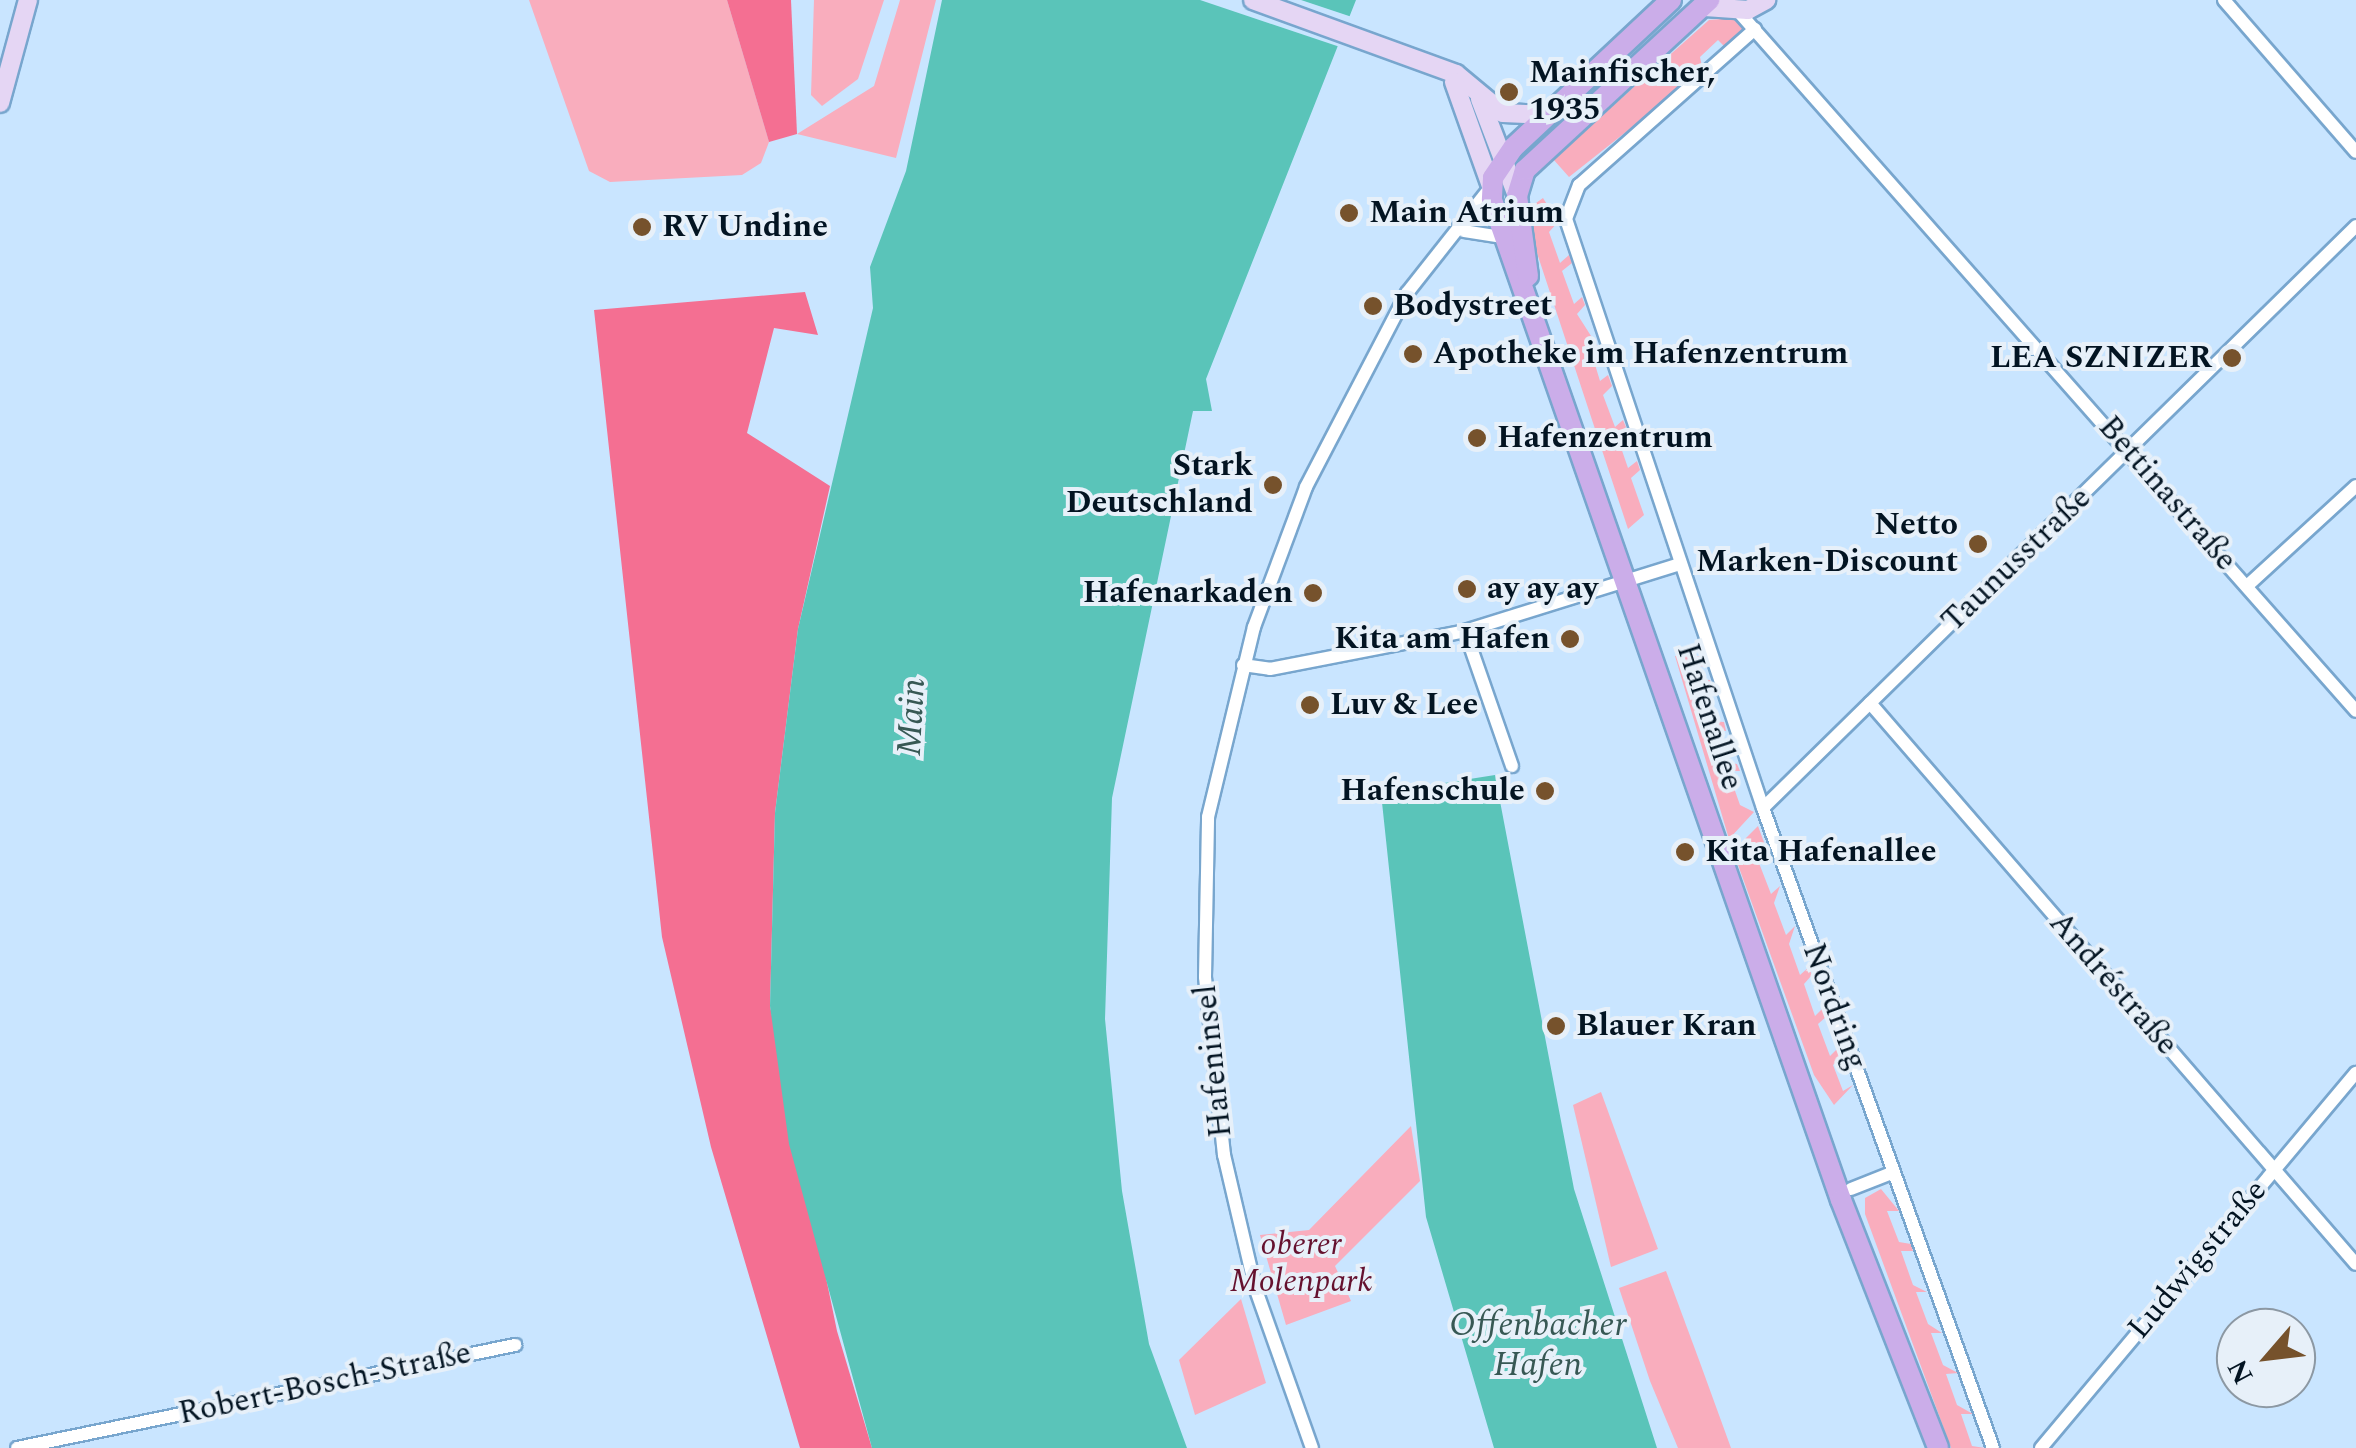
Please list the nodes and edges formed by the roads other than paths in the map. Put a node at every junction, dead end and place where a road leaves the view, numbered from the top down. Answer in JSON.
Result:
{"nodes":[{"id":1,"x":28,"y":0,"type":"edge"},
{"id":2,"x":1253,"y":0,"type":"edge"},
{"id":3,"x":1671,"y":0,"type":"edge"},
{"id":4,"x":1766,"y":0,"type":"edge"},
{"id":5,"x":2224,"y":0,"type":"edge"},
{"id":6,"x":1722,"y":3,"type":"edge"},
{"id":7,"x":1755,"y":30,"type":"junction"},
{"id":8,"x":1444,"y":69,"type":"junction"},
{"id":9,"x":1480,"y":98,"type":"junction"},
{"id":10,"x":0,"y":103,"type":"edge"},
{"id":11,"x":1548,"y":115,"type":"junction"},
{"id":12,"x":2356,"y":152,"type":"edge"},
{"id":13,"x":1495,"y":155,"type":"junction"},
{"id":14,"x":1532,"y":161,"type":"junction"},
{"id":15,"x":1491,"y":186,"type":"junction"},
{"id":16,"x":1518,"y":196,"type":"junction"},
{"id":17,"x":2356,"y":226,"type":"edge"},
{"id":18,"x":1464,"y":231,"type":"junction"},
{"id":19,"x":1502,"y":238,"type":"junction"},
{"id":20,"x":1532,"y":303,"type":"junction"},
{"id":21,"x":2130,"y":451,"type":"junction"},
{"id":22,"x":2356,"y":486,"type":"edge"},
{"id":23,"x":1680,"y":564,"type":"junction"},
{"id":24,"x":1630,"y":579,"type":"junction"},
{"id":25,"x":2248,"y":586,"type":"junction"},
{"id":26,"x":1464,"y":631,"type":"junction"},
{"id":27,"x":1243,"y":665,"type":"junction"},
{"id":28,"x":1870,"y":703,"type":"junction"},
{"id":29,"x":2356,"y":711,"type":"edge"},
{"id":30,"x":1512,"y":766,"type":"dead end"},
{"id":31,"x":1763,"y":808,"type":"junction"},
{"id":32,"x":2356,"y":1073,"type":"edge"},
{"id":33,"x":1829,"y":1150,"type":"junction"},
{"id":34,"x":2274,"y":1169,"type":"junction"},
{"id":35,"x":1894,"y":1172,"type":"junction"},
{"id":36,"x":1851,"y":1189,"type":"junction"},
{"id":37,"x":2356,"y":1264,"type":"edge"},
{"id":38,"x":1873,"y":1271,"type":"junction"},
{"id":39,"x":515,"y":1344,"type":"dead end"},
{"id":40,"x":17,"y":1448,"type":"edge"},
{"id":41,"x":1312,"y":1448,"type":"edge"},
{"id":42,"x":1938,"y":1448,"type":"edge"},
{"id":43,"x":1993,"y":1448,"type":"edge"},
{"id":44,"x":2041,"y":1448,"type":"edge"}],
"edges":[{"from":1,"to":10,"type":"main road"},
{"from":2,"to":8,"type":"main road"},
{"from":3,"to":11,"type":"main road"},
{"from":4,"to":6,"type":"main road"},
{"from":5,"to":12,"type":"street"},
{"from":6,"to":7,"type":"street","name":"Bettinastraße"},
{"from":6,"to":14,"type":"main road"},
{"from":7,"to":21,"type":"street","name":"Bettinastraße"},
{"from":7,"to":23,"type":"street","name":"Nordring"},
{"from":8,"to":9,"type":"main road"},
{"from":8,"to":13,"type":"main road"},
{"from":9,"to":11,"type":"main road"},
{"from":9,"to":13,"type":"main road","name":"Hafenallee"},
{"from":11,"to":13,"type":"main road"},
{"from":13,"to":14,"type":"main road"},
{"from":13,"to":15,"type":"main road"},
{"from":13,"to":16,"type":"main road","name":"Hafenallee"},
{"from":14,"to":16,"type":"main road"},
{"from":15,"to":18,"type":"street","name":"Hafeninsel"},
{"from":15,"to":19,"type":"main road","name":"Hafenallee"},
{"from":16,"to":20,"type":"main road","name":"Hafenallee"},
{"from":17,"to":21,"type":"street","name":"Taunusstraße"},
{"from":18,"to":19,"type":"street"},
{"from":18,"to":27,"type":"street","name":"Hafeninsel"},
{"from":19,"to":20,"type":"main road","name":"Hafenallee"},
{"from":20,"to":24,"type":"main road","name":"Hafenallee"},
{"from":21,"to":25,"type":"street","name":"Bettinastraße"},
{"from":21,"to":28,"type":"street","name":"Taunusstraße"},
{"from":22,"to":25,"type":"street"},
{"from":23,"to":24,"type":"street"},
{"from":23,"to":31,"type":"street","name":"Nordring"},
{"from":24,"to":26,"type":"street"},
{"from":24,"to":33,"type":"main road","name":"Hafenallee"},
{"from":25,"to":29,"type":"street","name":"Bettinastraße"},
{"from":26,"to":27,"type":"street"},
{"from":26,"to":30,"type":"street"},
{"from":27,"to":41,"type":"street","name":"Hafeninsel"},
{"from":28,"to":31,"type":"street","name":"Taunusstraße"},
{"from":28,"to":34,"type":"street","name":"Andréstraße"},
{"from":31,"to":35,"type":"street","name":"Nordring"},
{"from":32,"to":34,"type":"street","name":"Ludwigstraße"},
{"from":33,"to":36,"type":"main road","name":"Hafenallee"},
{"from":33,"to":38,"type":"main road","name":"Hafenallee"},
{"from":34,"to":37,"type":"street","name":"Andréstraße"},
{"from":34,"to":44,"type":"street","name":"Ludwigstraße"},
{"from":35,"to":36,"type":"street"},
{"from":35,"to":43,"type":"street","name":"Nordring"},
{"from":36,"to":38,"type":"main road","name":"Hafenallee"},
{"from":38,"to":42,"type":"main road","name":"Hafenallee"},
{"from":39,"to":40,"type":"street","name":"Robert-Bosch-Straße"}]}
